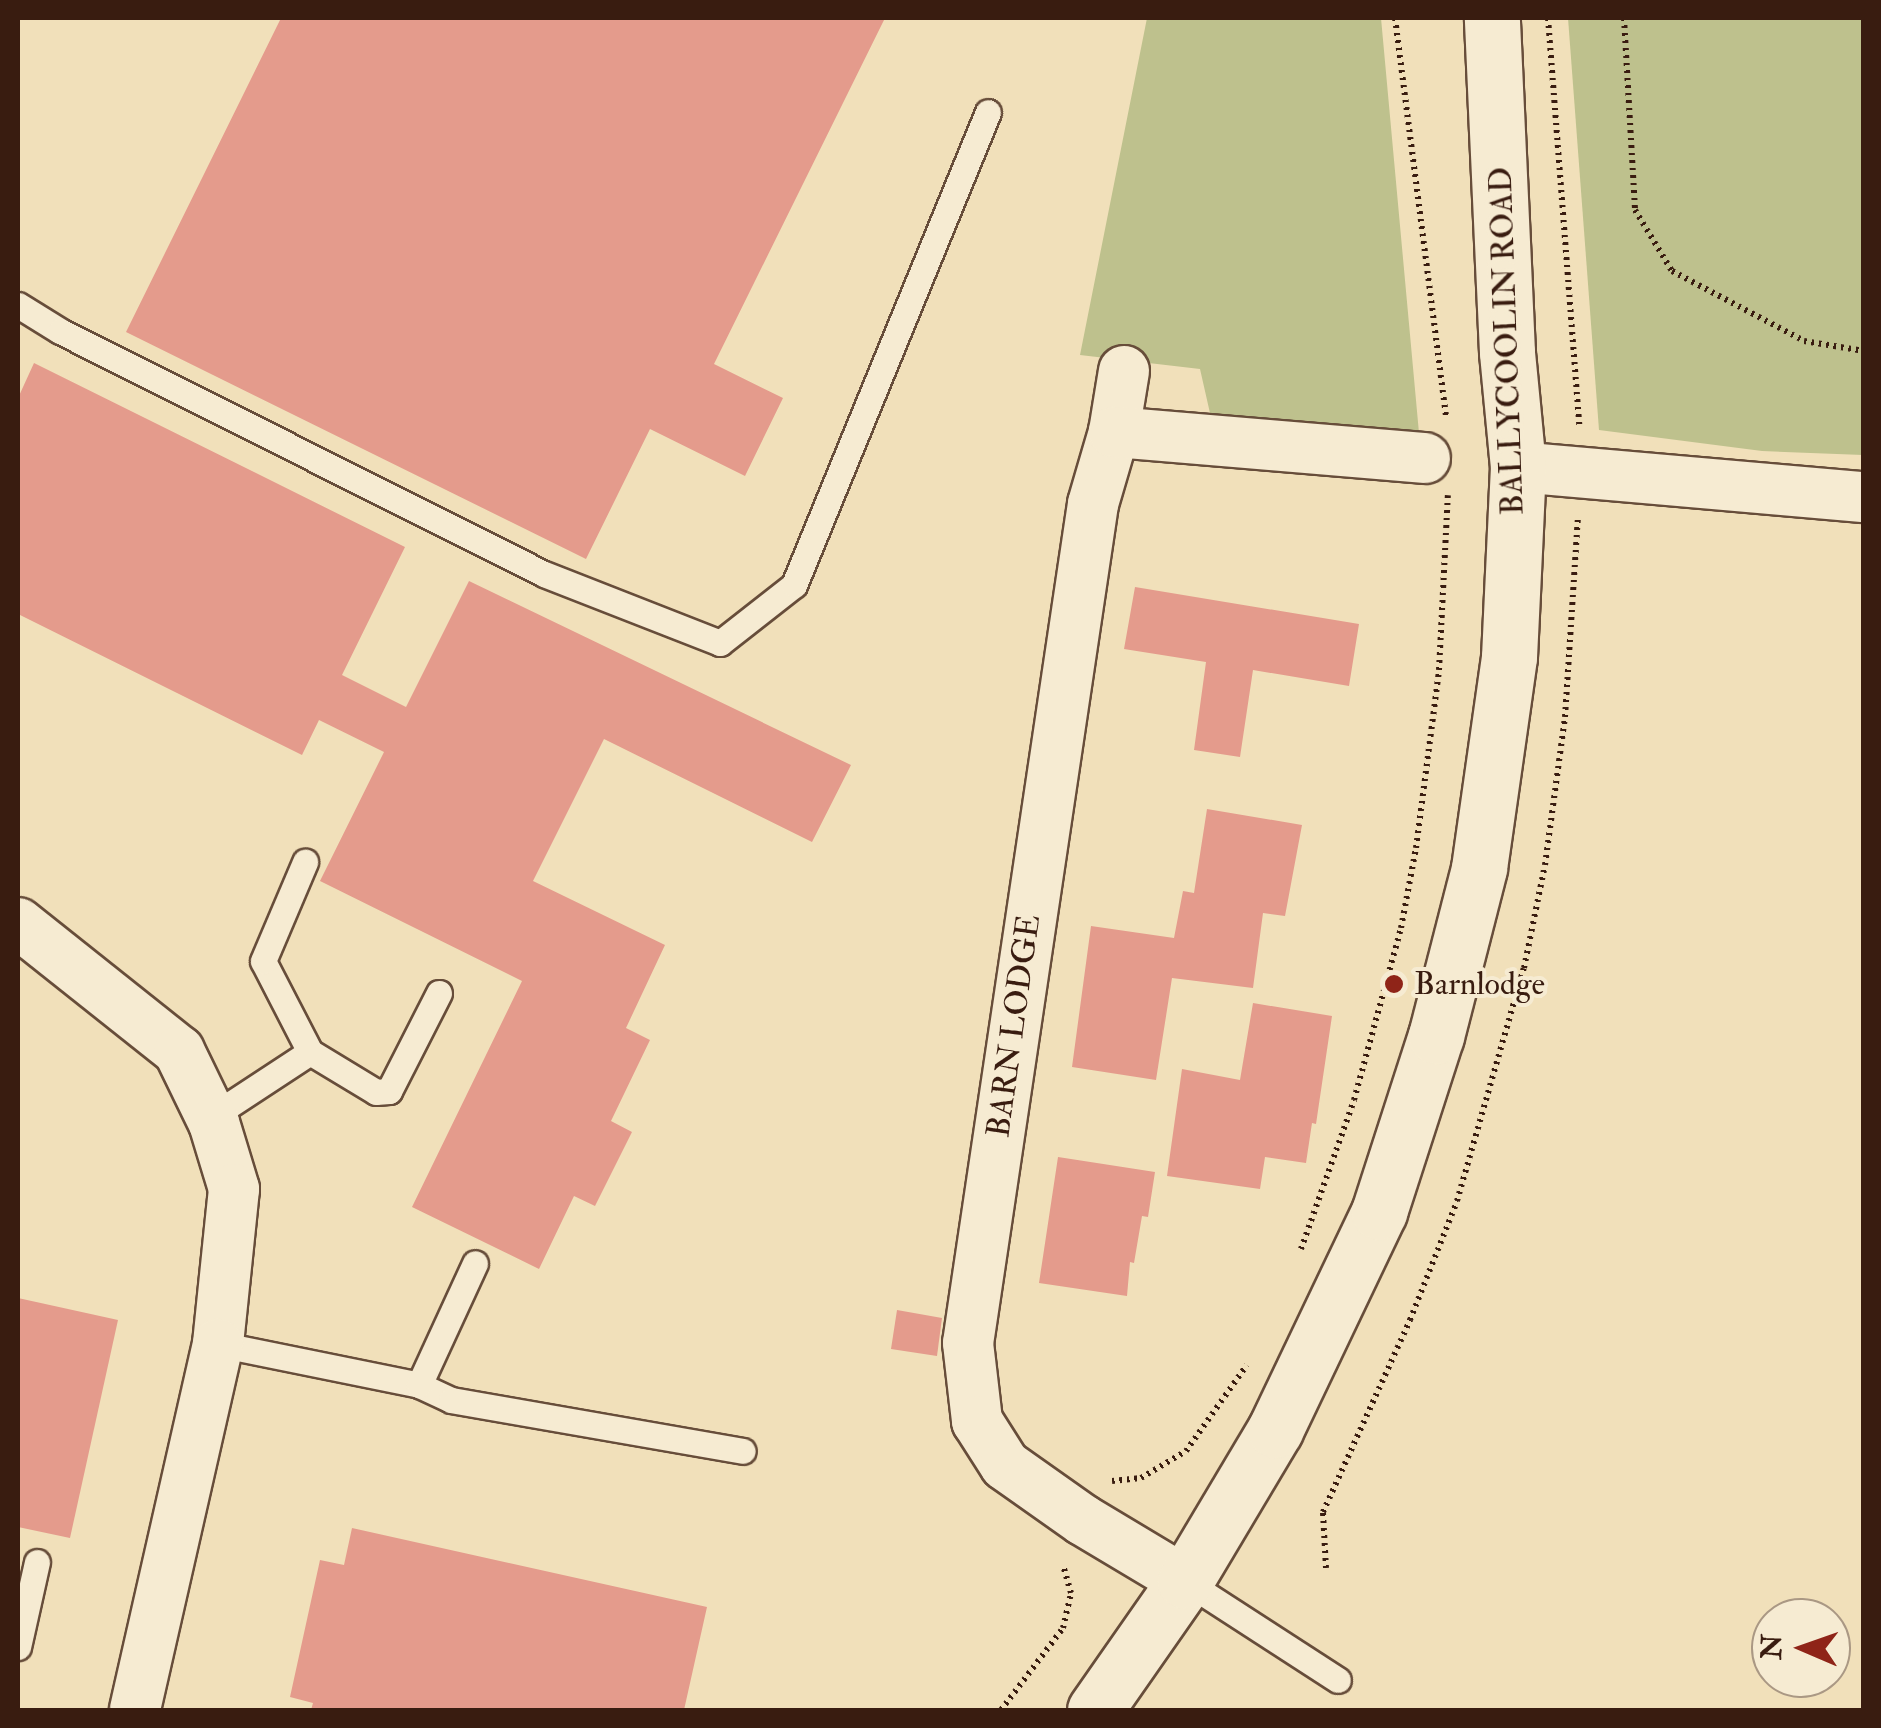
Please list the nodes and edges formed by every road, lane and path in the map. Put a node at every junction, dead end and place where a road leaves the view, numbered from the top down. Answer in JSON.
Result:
{"nodes":[{"id":1,"x":1395,"y":18,"type":"edge"},
{"id":2,"x":1492,"y":18,"type":"edge"},
{"id":3,"x":1624,"y":18,"type":"edge"},
{"id":4,"x":988,"y":112,"type":"dead end"},
{"id":5,"x":18,"y":306,"type":"edge"},
{"id":6,"x":1864,"y":351,"type":"edge"},
{"id":7,"x":1124,"y":371,"type":"dead end"},
{"id":8,"x":1114,"y":432,"type":"junction"},
{"id":9,"x":1440,"y":457,"type":"junction"},
{"id":10,"x":1518,"y":467,"type":"junction"},
{"id":11,"x":1864,"y":497,"type":"edge"},
{"id":12,"x":306,"y":862,"type":"dead end"},
{"id":13,"x":18,"y":923,"type":"edge"},
{"id":14,"x":439,"y":992,"type":"dead end"},
{"id":15,"x":310,"y":1052,"type":"junction"},
{"id":16,"x":211,"y":1118,"type":"junction"},
{"id":17,"x":1298,"y":1256,"type":"dead end"},
{"id":18,"x":476,"y":1263,"type":"dead end"},
{"id":19,"x":218,"y":1344,"type":"junction"},
{"id":20,"x":1252,"y":1358,"type":"dead end"},
{"id":21,"x":419,"y":1385,"type":"junction"},
{"id":22,"x":743,"y":1451,"type":"dead end"},
{"id":23,"x":1096,"y":1481,"type":"dead end"},
{"id":24,"x":1060,"y":1559,"type":"dead end"},
{"id":25,"x":36,"y":1562,"type":"dead end"},
{"id":26,"x":1185,"y":1581,"type":"junction"},
{"id":27,"x":18,"y":1647,"type":"edge"},
{"id":28,"x":1338,"y":1680,"type":"dead end"},
{"id":29,"x":135,"y":1710,"type":"edge"},
{"id":30,"x":1001,"y":1710,"type":"edge"},
{"id":31,"x":1095,"y":1710,"type":"edge"}],
"edges":[{"from":1,"to":9,"type":"path"},
{"from":2,"to":10,"type":"street","name":"BALLYCOOLIN ROAD"},
{"from":3,"to":6,"type":"path"},
{"from":4,"to":5,"type":"lane"},
{"from":7,"to":8,"type":"street","name":"BARN LODGE"},
{"from":8,"to":9,"type":"street"},
{"from":8,"to":26,"type":"street","name":"BARN LODGE"},
{"from":9,"to":17,"type":"path"},
{"from":10,"to":11,"type":"street"},
{"from":10,"to":26,"type":"street","name":"BALLYCOOLIN ROAD"},
{"from":12,"to":15,"type":"lane"},
{"from":13,"to":16,"type":"street"},
{"from":14,"to":15,"type":"lane"},
{"from":15,"to":16,"type":"lane"},
{"from":16,"to":19,"type":"street"},
{"from":18,"to":21,"type":"lane"},
{"from":19,"to":21,"type":"lane"},
{"from":19,"to":29,"type":"street"},
{"from":20,"to":23,"type":"path"},
{"from":21,"to":22,"type":"lane"},
{"from":24,"to":30,"type":"path"},
{"from":25,"to":27,"type":"lane"},
{"from":26,"to":28,"type":"lane"},
{"from":26,"to":31,"type":"street","name":"BALLYCOOLIN ROAD"}]}
